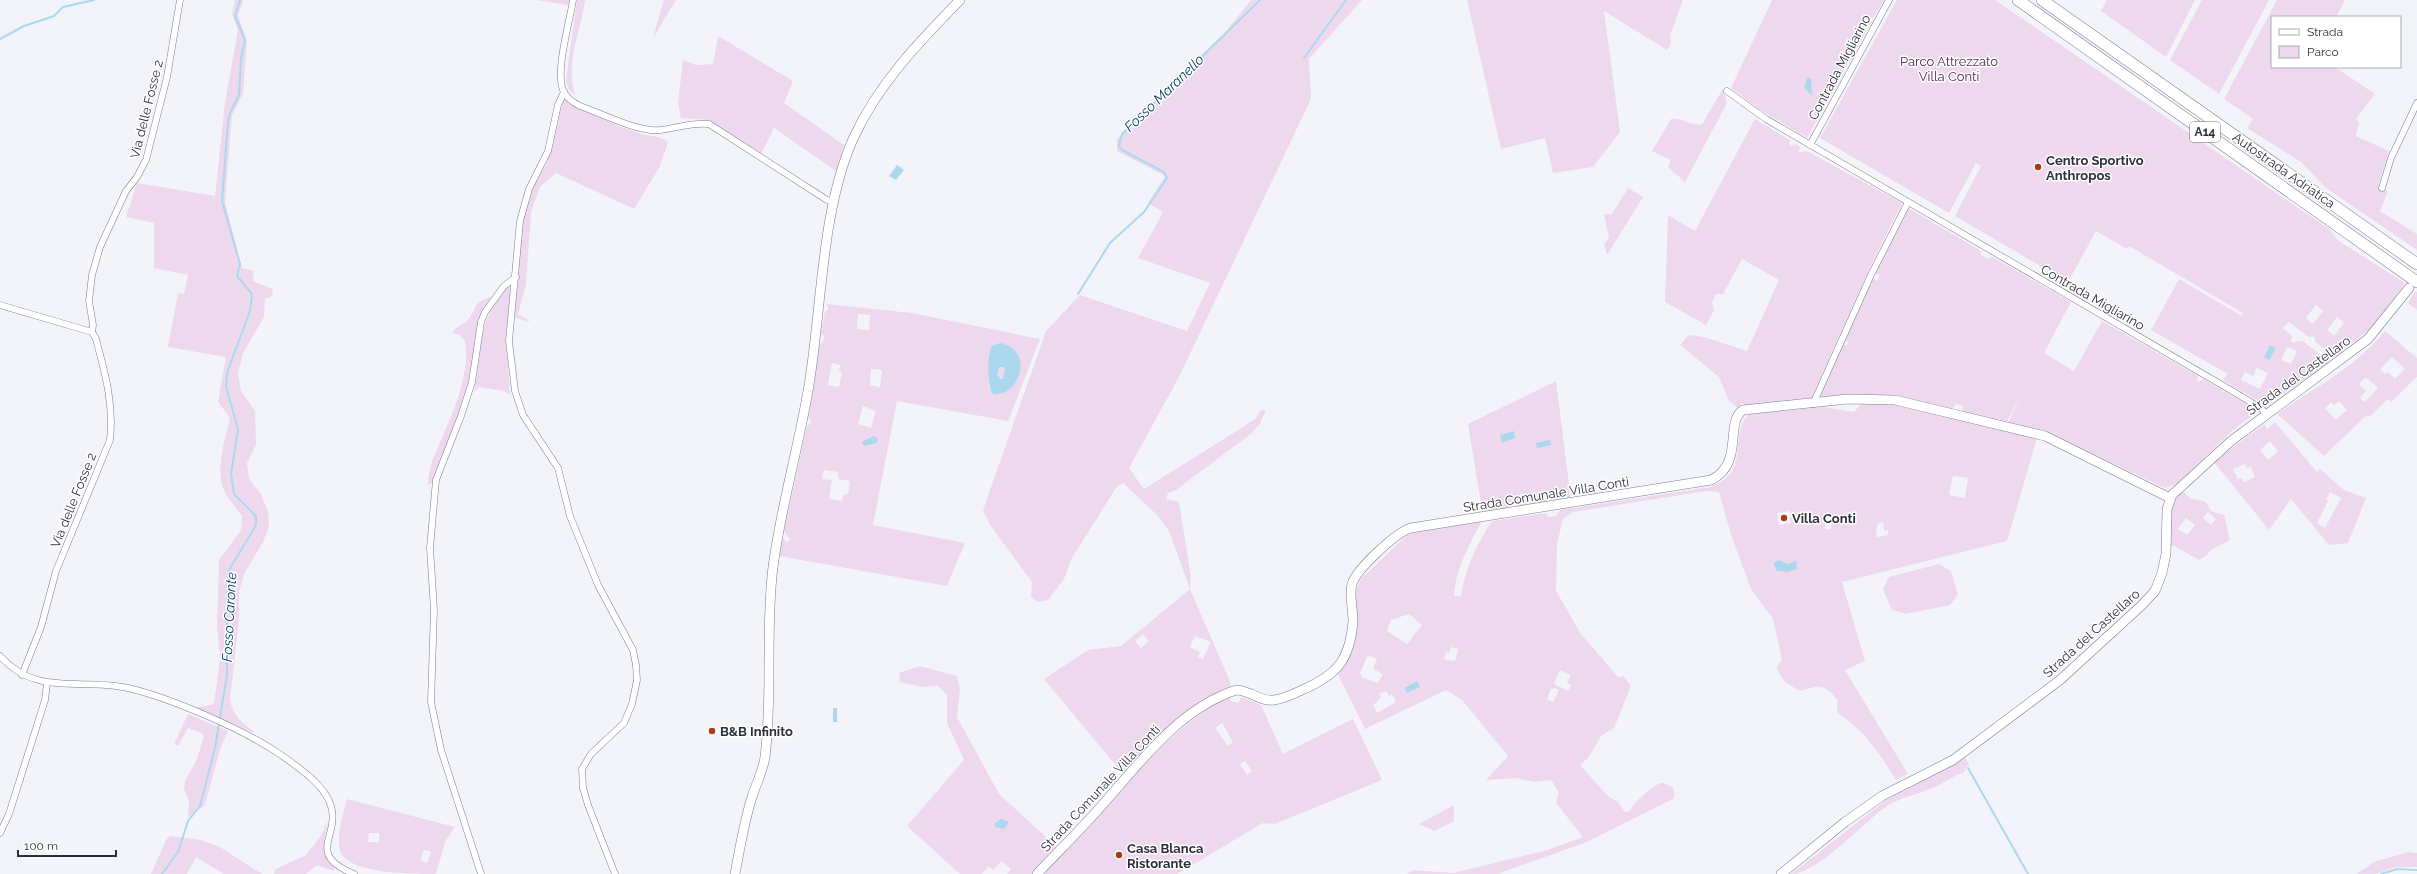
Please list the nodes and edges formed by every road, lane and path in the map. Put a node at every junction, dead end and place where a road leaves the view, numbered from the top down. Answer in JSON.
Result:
{"nodes":[{"id":1,"x":180,"y":0,"type":"edge"},
{"id":2,"x":573,"y":0,"type":"edge"},
{"id":3,"x":960,"y":0,"type":"edge"},
{"id":4,"x":1889,"y":0,"type":"edge"},
{"id":5,"x":2018,"y":0,"type":"edge"},
{"id":6,"x":2042,"y":0,"type":"edge"},
{"id":7,"x":1727,"y":91,"type":"dead end"},
{"id":8,"x":564,"y":92,"type":"junction"},
{"id":9,"x":2417,"y":103,"type":"edge"},
{"id":10,"x":1810,"y":145,"type":"junction"},
{"id":11,"x":2382,"y":188,"type":"dead end"},
{"id":12,"x":834,"y":202,"type":"junction"},
{"id":13,"x":1908,"y":202,"type":"junction"},
{"id":14,"x":2417,"y":264,"type":"edge"},
{"id":15,"x":516,"y":277,"type":"junction"},
{"id":16,"x":2413,"y":284,"type":"edge"},
{"id":17,"x":0,"y":305,"type":"edge"},
{"id":18,"x":92,"y":332,"type":"junction"},
{"id":19,"x":1813,"y":404,"type":"junction"},
{"id":20,"x":2266,"y":414,"type":"junction"},
{"id":21,"x":2170,"y":498,"type":"junction"},
{"id":22,"x":0,"y":656,"type":"edge"},
{"id":23,"x":22,"y":675,"type":"junction"},
{"id":24,"x":47,"y":683,"type":"junction"},
{"id":25,"x":0,"y":833,"type":"edge"},
{"id":26,"x":354,"y":874,"type":"edge"},
{"id":27,"x":482,"y":874,"type":"edge"},
{"id":28,"x":615,"y":874,"type":"edge"},
{"id":29,"x":735,"y":874,"type":"edge"},
{"id":30,"x":1037,"y":874,"type":"edge"},
{"id":31,"x":1781,"y":874,"type":"edge"}],
"edges":[{"from":1,"to":18,"type":"street","name":"Via delle Fosse 2"},
{"from":2,"to":8,"type":"street"},
{"from":3,"to":12,"type":"street"},
{"from":4,"to":10,"type":"street","name":"Contrada Migliarino"},
{"from":5,"to":16,"type":"highway","name":"Autostrada Adriatica","number":"A14"},
{"from":6,"to":14,"type":"highway","name":"Autostrada Adriatica","number":"A14"},
{"from":7,"to":10,"type":"street","name":"Contrada Migliarino"},
{"from":8,"to":12,"type":"street"},
{"from":8,"to":15,"type":"street"},
{"from":9,"to":11,"type":"street"},
{"from":10,"to":13,"type":"street","name":"Contrada Migliarino"},
{"from":12,"to":29,"type":"street"},
{"from":13,"to":19,"type":"street"},
{"from":13,"to":20,"type":"street","name":"Contrada Migliarino"},
{"from":15,"to":27,"type":"street"},
{"from":15,"to":28,"type":"street"},
{"from":16,"to":20,"type":"street","name":"Strada del Castellaro"},
{"from":17,"to":18,"type":"street"},
{"from":18,"to":23,"type":"street","name":"Via delle Fosse 2"},
{"from":19,"to":21,"type":"street","name":"Strada Comunale Villa Conti"},
{"from":19,"to":30,"type":"street","name":"Strada Comunale Villa Conti"},
{"from":20,"to":21,"type":"street","name":"Strada del Castellaro"},
{"from":21,"to":31,"type":"street","name":"Strada del Castellaro"},
{"from":22,"to":23,"type":"street"},
{"from":23,"to":24,"type":"street"},
{"from":24,"to":25,"type":"street"},
{"from":24,"to":26,"type":"street"}]}
